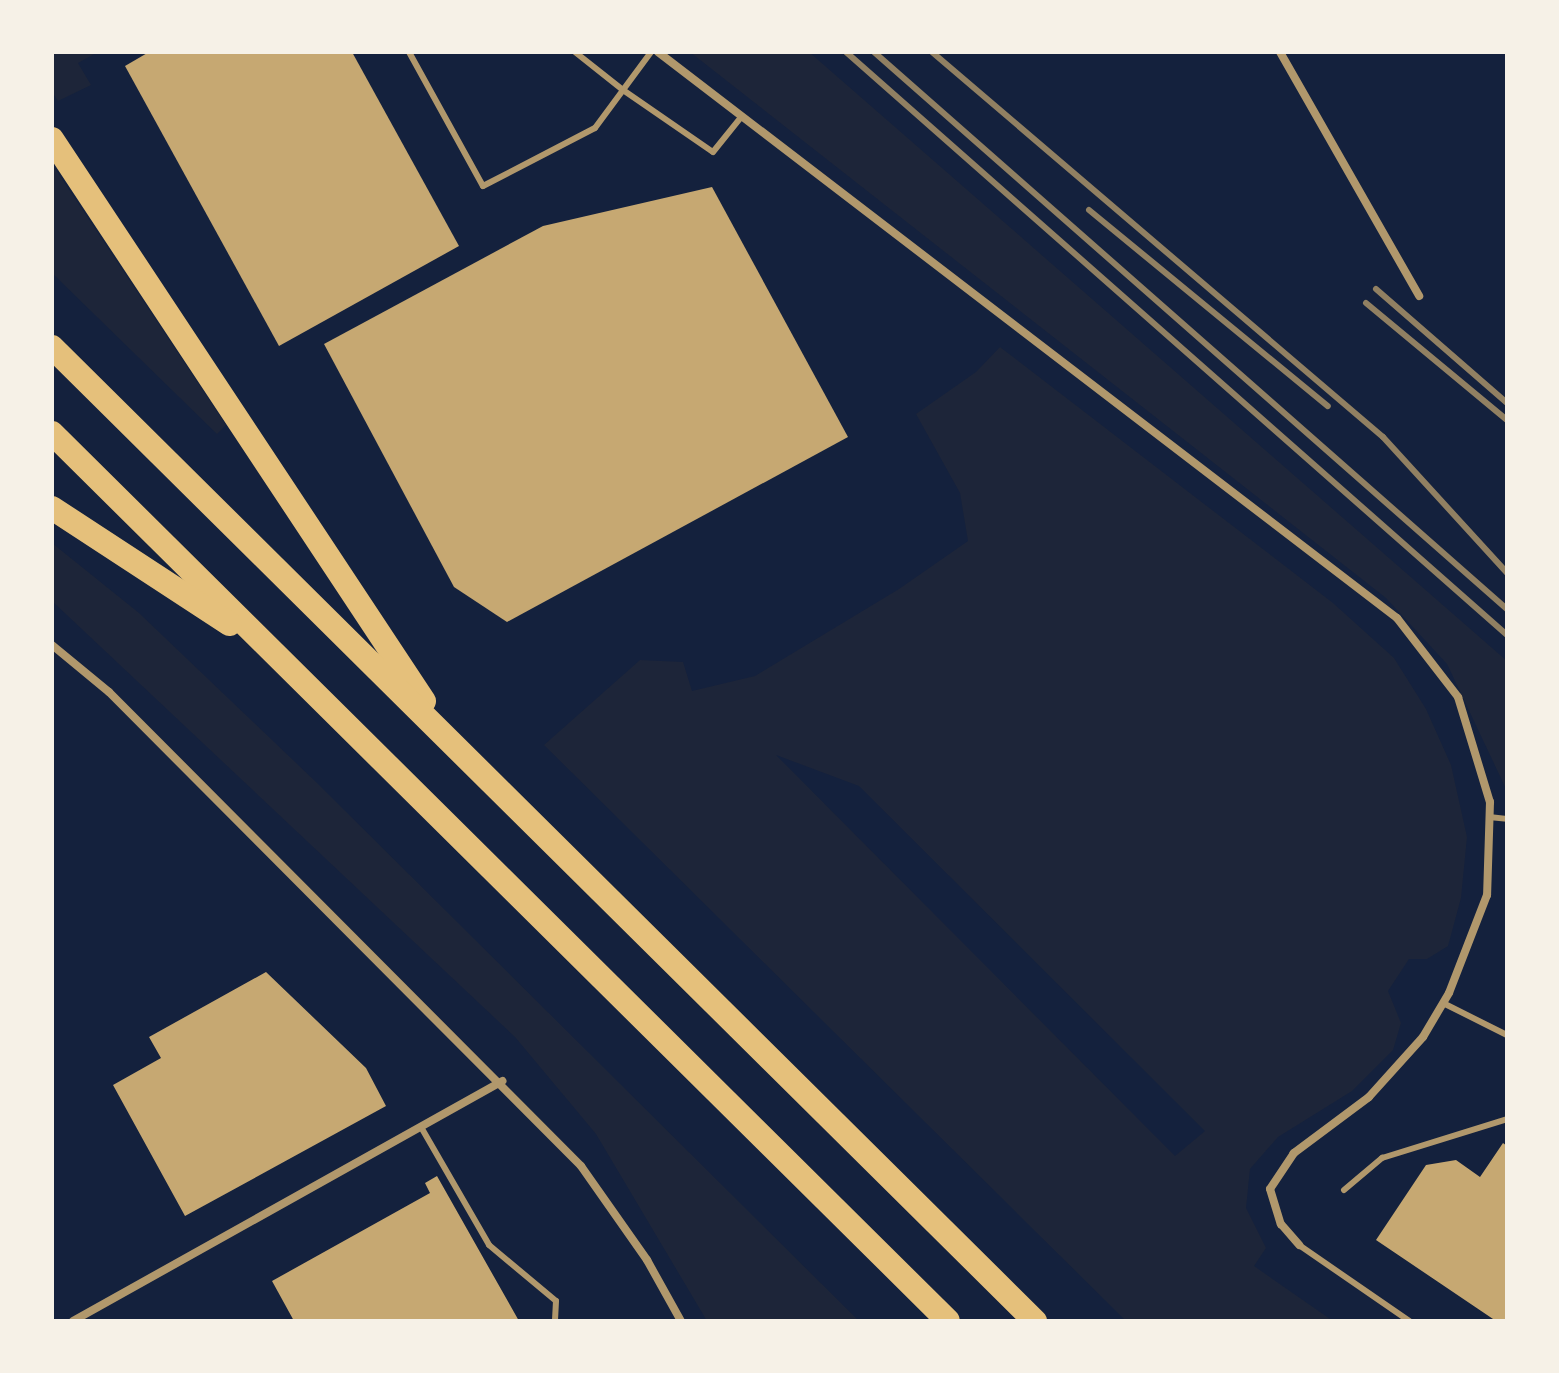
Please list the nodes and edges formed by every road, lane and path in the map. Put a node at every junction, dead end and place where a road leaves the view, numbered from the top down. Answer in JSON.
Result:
{"nodes":[{"id":1,"x":409,"y":52,"type":"edge"},
{"id":2,"x":575,"y":52,"type":"edge"},
{"id":3,"x":651,"y":52,"type":"edge"},
{"id":4,"x":658,"y":52,"type":"edge"},
{"id":5,"x":1280,"y":52,"type":"edge"},
{"id":6,"x":623,"y":90,"type":"junction"},
{"id":7,"x":742,"y":116,"type":"junction"},
{"id":8,"x":52,"y":139,"type":"edge"},
{"id":9,"x":1419,"y":296,"type":"dead end"},
{"id":10,"x":52,"y":347,"type":"edge"},
{"id":11,"x":52,"y":433,"type":"edge"},
{"id":12,"x":52,"y":508,"type":"edge"},
{"id":13,"x":52,"y":645,"type":"edge"},
{"id":14,"x":271,"y":652,"type":"junction"},
{"id":15,"x":452,"y":743,"type":"junction"},
{"id":16,"x":1489,"y":817,"type":"junction"},
{"id":17,"x":1507,"y":819,"type":"edge"},
{"id":18,"x":1443,"y":1003,"type":"junction"},
{"id":19,"x":1507,"y":1035,"type":"edge"},
{"id":20,"x":502,"y":1081,"type":"junction"},
{"id":21,"x":1507,"y":1119,"type":"edge"},
{"id":22,"x":421,"y":1127,"type":"junction"},
{"id":23,"x":1344,"y":1190,"type":"dead end"},
{"id":24,"x":1299,"y":1245,"type":"joint"},
{"id":25,"x":73,"y":1321,"type":"edge"},
{"id":26,"x":555,"y":1321,"type":"edge"},
{"id":27,"x":681,"y":1321,"type":"edge"},
{"id":28,"x":948,"y":1321,"type":"edge"},
{"id":29,"x":1035,"y":1321,"type":"edge"},
{"id":30,"x":1409,"y":1321,"type":"edge"}],
"edges":[{"from":1,"to":6,"type":"lane"},
{"from":2,"to":6,"type":"lane"},
{"from":3,"to":6,"type":"lane"},
{"from":4,"to":7,"type":"street"},
{"from":5,"to":9,"type":"street"},
{"from":6,"to":7,"type":"lane"},
{"from":7,"to":16,"type":"street"},
{"from":8,"to":15,"type":"highway"},
{"from":10,"to":15,"type":"highway"},
{"from":11,"to":14,"type":"highway"},
{"from":12,"to":14,"type":"highway"},
{"from":13,"to":20,"type":"street"},
{"from":14,"to":28,"type":"highway"},
{"from":15,"to":29,"type":"highway"},
{"from":16,"to":17,"type":"lane"},
{"from":16,"to":18,"type":"street"},
{"from":18,"to":19,"type":"lane"},
{"from":18,"to":24,"type":"street"},
{"from":20,"to":22,"type":"street"},
{"from":20,"to":27,"type":"street"},
{"from":21,"to":23,"type":"lane"},
{"from":22,"to":25,"type":"street"},
{"from":22,"to":26,"type":"lane"},
{"from":24,"to":30,"type":"lane"}]}
